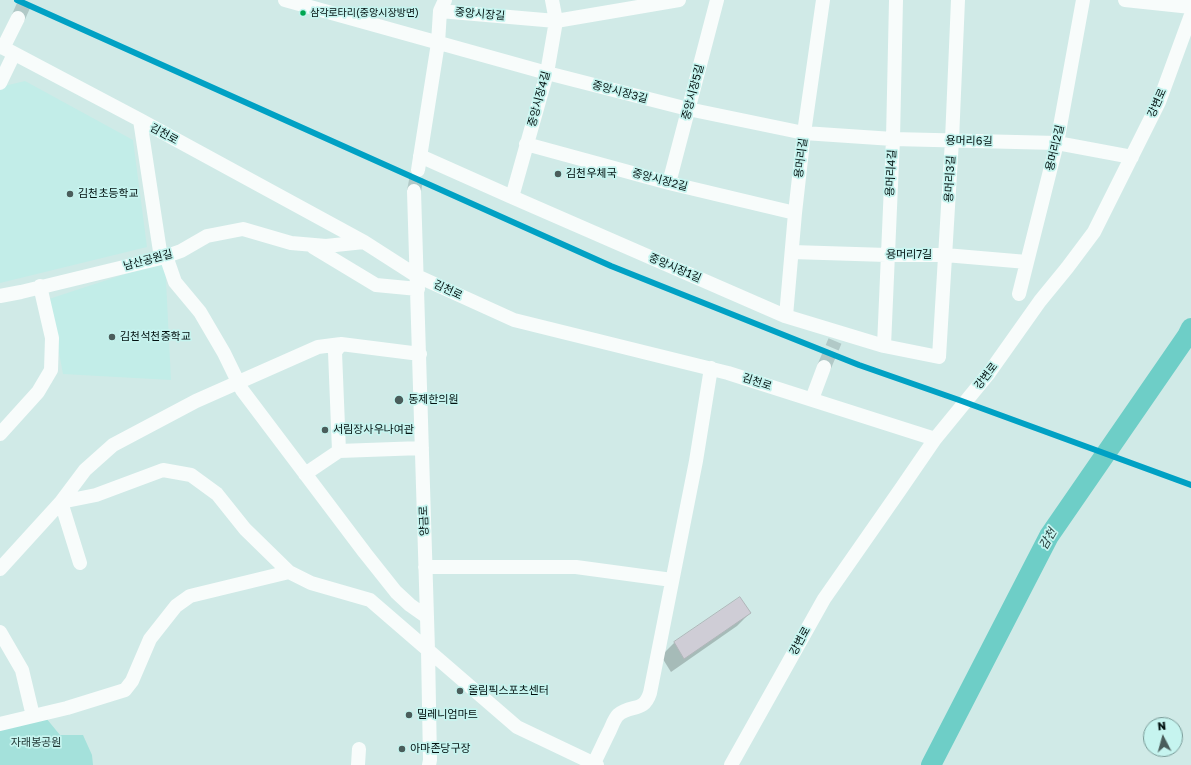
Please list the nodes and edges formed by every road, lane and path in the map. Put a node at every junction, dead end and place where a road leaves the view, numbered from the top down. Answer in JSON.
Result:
{"nodes":[{"id":1,"x":285,"y":0,"type":"edge"},
{"id":2,"x":552,"y":0,"type":"edge"},
{"id":3,"x":679,"y":0,"type":"edge"},
{"id":4,"x":717,"y":0,"type":"edge"},
{"id":5,"x":823,"y":0,"type":"edge"},
{"id":6,"x":896,"y":0,"type":"edge"},
{"id":7,"x":958,"y":0,"type":"edge"},
{"id":8,"x":1083,"y":0,"type":"edge"},
{"id":9,"x":1125,"y":0,"type":"edge"},
{"id":10,"x":439,"y":4,"type":"edge"},
{"id":11,"x":1191,"y":7,"type":"edge"},
{"id":12,"x":1191,"y":15,"type":"edge"},
{"id":13,"x":18,"y":18,"type":"tunnel mouth"},
{"id":14,"x":556,"y":21,"type":"junction"},
{"id":15,"x":438,"y":43,"type":"junction"},
{"id":16,"x":5,"y":49,"type":"edge"},
{"id":17,"x":547,"y":73,"type":"junction"},
{"id":18,"x":0,"y":83,"type":"edge"},
{"id":19,"x":688,"y":109,"type":"junction"},
{"id":20,"x":140,"y":120,"type":"junction"},
{"id":21,"x":804,"y":133,"type":"junction"},
{"id":22,"x":893,"y":139,"type":"junction"},
{"id":23,"x":952,"y":140,"type":"junction"},
{"id":24,"x":1057,"y":143,"type":"junction"},
{"id":25,"x":526,"y":144,"type":"junction"},
{"id":26,"x":1132,"y":157,"type":"junction"},
{"id":27,"x":419,"y":163,"type":"joint"},
{"id":28,"x":668,"y":183,"type":"junction"},
{"id":29,"x":414,"y":191,"type":"tunnel mouth"},
{"id":30,"x":512,"y":197,"type":"junction"},
{"id":31,"x":795,"y":213,"type":"junction"},
{"id":32,"x":364,"y":242,"type":"junction"},
{"id":33,"x":309,"y":245,"type":"junction"},
{"id":34,"x":792,"y":252,"type":"junction"},
{"id":35,"x":887,"y":255,"type":"junction"},
{"id":36,"x":945,"y":255,"type":"junction"},
{"id":37,"x":164,"y":257,"type":"junction"},
{"id":38,"x":1027,"y":262,"type":"junction"},
{"id":39,"x":417,"y":283,"type":"junction"},
{"id":40,"x":40,"y":286,"type":"junction"},
{"id":41,"x":1018,"y":294,"type":"dead end"},
{"id":42,"x":0,"y":296,"type":"edge"},
{"id":43,"x":786,"y":316,"type":"junction"},
{"id":44,"x":342,"y":344,"type":"junction"},
{"id":45,"x":884,"y":346,"type":"junction"},
{"id":46,"x":420,"y":354,"type":"junction"},
{"id":47,"x":939,"y":357,"type":"joint"},
{"id":48,"x":824,"y":367,"type":"tunnel mouth"},
{"id":49,"x":711,"y":368,"type":"junction"},
{"id":50,"x":238,"y":382,"type":"junction"},
{"id":51,"x":812,"y":399,"type":"junction"},
{"id":52,"x":0,"y":434,"type":"edge"},
{"id":53,"x":935,"y":439,"type":"junction"},
{"id":54,"x":422,"y":448,"type":"junction"},
{"id":55,"x":339,"y":451,"type":"junction"},
{"id":56,"x":305,"y":474,"type":"junction"},
{"id":57,"x":61,"y":502,"type":"junction"},
{"id":58,"x":80,"y":563,"type":"dead end"},
{"id":59,"x":426,"y":567,"type":"junction"},
{"id":60,"x":0,"y":569,"type":"edge"},
{"id":61,"x":289,"y":572,"type":"junction"},
{"id":62,"x":672,"y":580,"type":"junction"},
{"id":63,"x":427,"y":617,"type":"junction"},
{"id":64,"x":0,"y":632,"type":"edge"},
{"id":65,"x":428,"y":650,"type":"junction"},
{"id":66,"x":33,"y":716,"type":"junction"},
{"id":67,"x":0,"y":724,"type":"edge"},
{"id":68,"x":360,"y":749,"type":"dead end"},
{"id":69,"x":595,"y":764,"type":"edge"},
{"id":70,"x":358,"y":765,"type":"edge"},
{"id":71,"x":429,"y":765,"type":"edge"},
{"id":72,"x":731,"y":765,"type":"edge"}],
"edges":[{"from":1,"to":15,"type":"street","name":"중앙시장3길"},
{"from":2,"to":14,"type":"street","name":"중앙시장4길"},
{"from":3,"to":14,"type":"street","name":"중앙시장길"},
{"from":4,"to":19,"type":"street","name":"중앙시장5길"},
{"from":5,"to":21,"type":"street","name":"용머리길"},
{"from":6,"to":22,"type":"street","name":"용머리4길"},
{"from":7,"to":23,"type":"street","name":"용머리3길"},
{"from":8,"to":24,"type":"street","name":"용머리2길"},
{"from":9,"to":11,"type":"street"},
{"from":10,"to":14,"type":"street","name":"중앙시장길"},
{"from":10,"to":15,"type":"street","name":"중앙시장길"},
{"from":12,"to":26,"type":"street","name":"강변로"},
{"from":13,"to":16,"type":"street"},
{"from":14,"to":17,"type":"street","name":"중앙시장4길"},
{"from":15,"to":17,"type":"street","name":"중앙시장3길"},
{"from":15,"to":27,"type":"street","name":"중앙시장길"},
{"from":16,"to":18,"type":"street"},
{"from":16,"to":20,"type":"street","name":"김천로"},
{"from":17,"to":19,"type":"street","name":"중앙시장3길"},
{"from":17,"to":25,"type":"street","name":"중앙시장4길"},
{"from":19,"to":21,"type":"street","name":"중앙시장3길"},
{"from":19,"to":28,"type":"street","name":"중앙시장5길"},
{"from":20,"to":32,"type":"street","name":"김천로"},
{"from":20,"to":37,"type":"street"},
{"from":21,"to":22,"type":"street","name":"용머리6길"},
{"from":21,"to":31,"type":"street","name":"용머리길"},
{"from":22,"to":23,"type":"street","name":"용머리6길"},
{"from":22,"to":35,"type":"street","name":"용머리4길"},
{"from":23,"to":24,"type":"street","name":"용머리6길"},
{"from":23,"to":36,"type":"street","name":"용머리3길"},
{"from":24,"to":26,"type":"street","name":"용머리6길"},
{"from":24,"to":38,"type":"street","name":"용머리2길"},
{"from":25,"to":28,"type":"street","name":"중앙시장2길"},
{"from":25,"to":30,"type":"street","name":"중앙시장4길"},
{"from":26,"to":53,"type":"street","name":"강변로"},
{"from":27,"to":30,"type":"street","name":"중앙시장1길"},
{"from":28,"to":31,"type":"street","name":"중앙시장2길"},
{"from":29,"to":39,"type":"street"},
{"from":30,"to":43,"type":"street","name":"중앙시장1길"},
{"from":31,"to":34,"type":"street","name":"용머리길"},
{"from":32,"to":33,"type":"street","name":"남산공원길"},
{"from":32,"to":39,"type":"street","name":"김천로"},
{"from":33,"to":37,"type":"street","name":"남산공원길"},
{"from":33,"to":39,"type":"street"},
{"from":34,"to":35,"type":"street","name":"용머리7길"},
{"from":34,"to":43,"type":"street","name":"용머리길"},
{"from":35,"to":36,"type":"street","name":"용머리7길"},
{"from":35,"to":45,"type":"street","name":"용머리4길"},
{"from":36,"to":38,"type":"street","name":"용머리7길"},
{"from":36,"to":47,"type":"street","name":"용머리3길"},
{"from":37,"to":40,"type":"street","name":"남산공원길"},
{"from":37,"to":50,"type":"street"},
{"from":38,"to":41,"type":"street","name":"용머리2길"},
{"from":39,"to":46,"type":"street","name":"양금로"},
{"from":39,"to":49,"type":"street","name":"김천로"},
{"from":40,"to":42,"type":"street","name":"남산공원길"},
{"from":40,"to":52,"type":"street"},
{"from":43,"to":45,"type":"street","name":"중앙시장1길"},
{"from":44,"to":46,"type":"street"},
{"from":44,"to":50,"type":"street"},
{"from":44,"to":55,"type":"street"},
{"from":45,"to":47,"type":"street","name":"중앙시장1길"},
{"from":46,"to":54,"type":"street","name":"양금로"},
{"from":48,"to":51,"type":"street"},
{"from":49,"to":51,"type":"street","name":"김천로"},
{"from":49,"to":62,"type":"street"},
{"from":50,"to":56,"type":"street"},
{"from":50,"to":57,"type":"street"},
{"from":51,"to":53,"type":"street","name":"김천로"},
{"from":53,"to":72,"type":"street","name":"강변로"},
{"from":54,"to":55,"type":"street"},
{"from":54,"to":59,"type":"street","name":"양금로"},
{"from":55,"to":56,"type":"street"},
{"from":56,"to":63,"type":"street"},
{"from":57,"to":58,"type":"street"},
{"from":57,"to":60,"type":"street"},
{"from":57,"to":61,"type":"street"},
{"from":59,"to":62,"type":"street"},
{"from":59,"to":63,"type":"street","name":"양금로"},
{"from":61,"to":65,"type":"street"},
{"from":61,"to":66,"type":"street"},
{"from":62,"to":69,"type":"street"},
{"from":63,"to":65,"type":"street","name":"양금로"},
{"from":64,"to":66,"type":"street"},
{"from":65,"to":69,"type":"street"},
{"from":65,"to":71,"type":"street","name":"양금로"},
{"from":66,"to":67,"type":"street"},
{"from":68,"to":70,"type":"street"}]}
